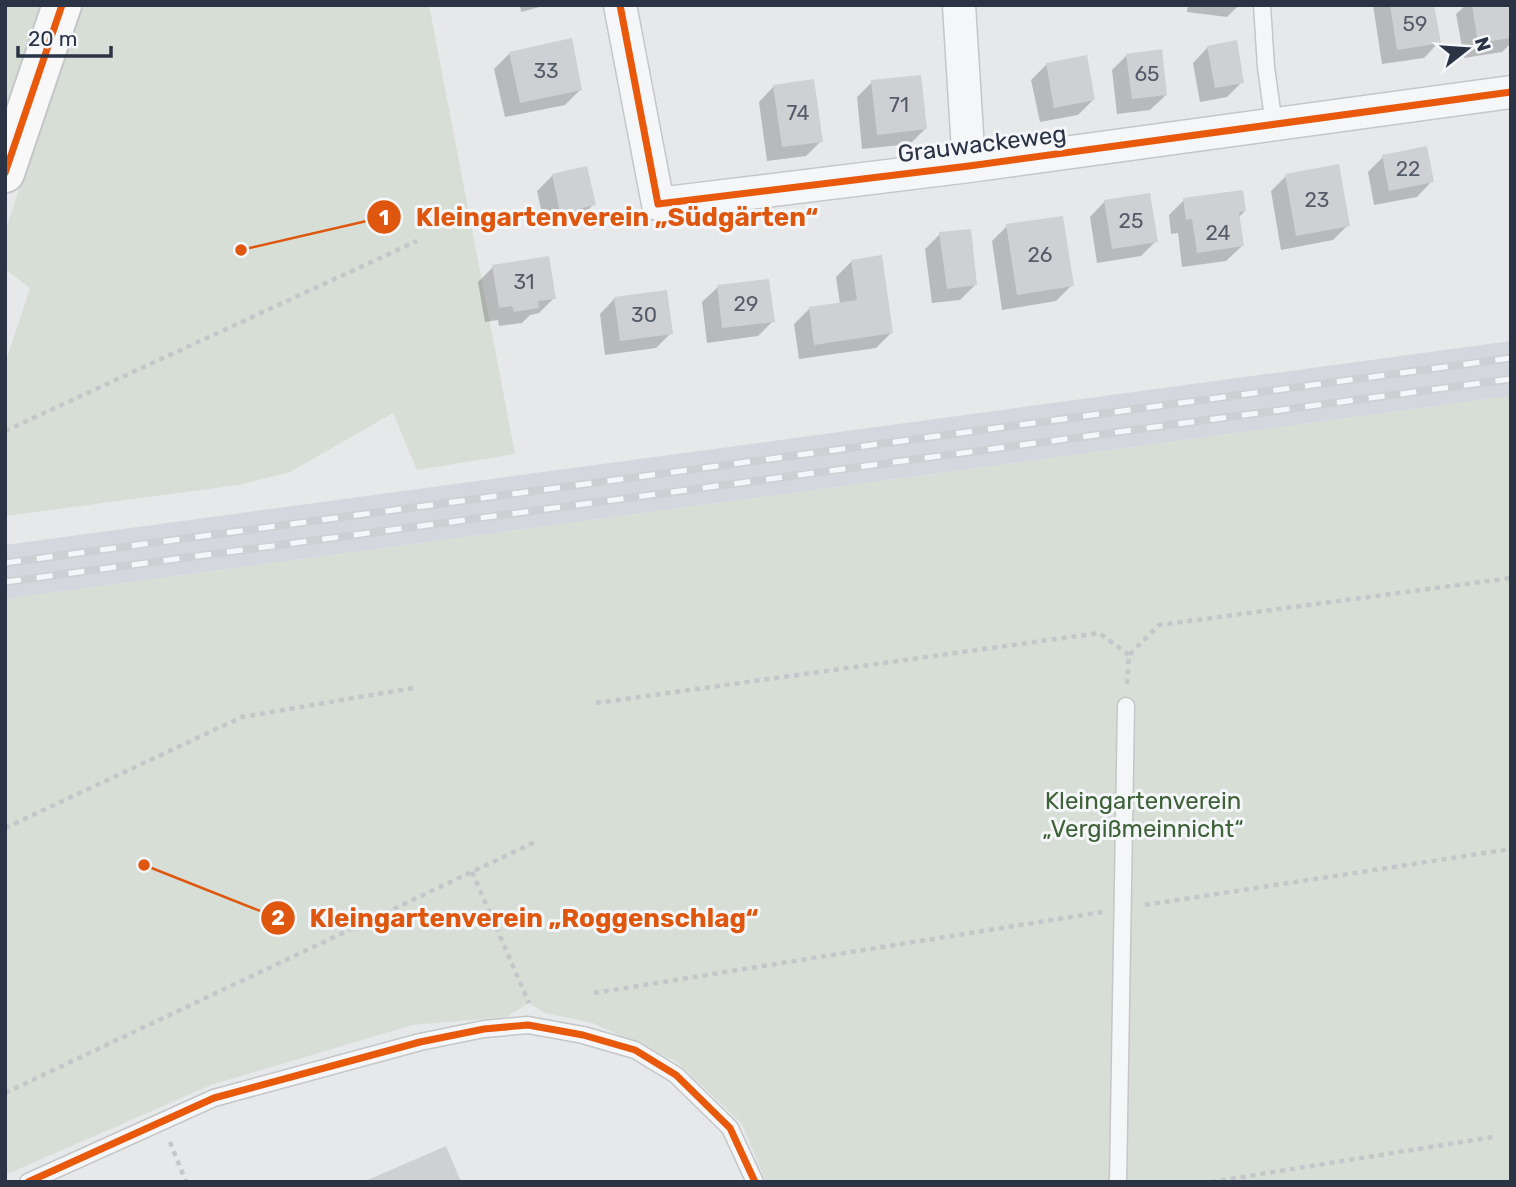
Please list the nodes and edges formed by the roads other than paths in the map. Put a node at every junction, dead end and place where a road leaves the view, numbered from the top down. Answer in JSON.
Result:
{"nodes":[{"id":1,"x":62,"y":5,"type":"edge"},
{"id":2,"x":620,"y":5,"type":"edge"},
{"id":3,"x":959,"y":5,"type":"edge"},
{"id":4,"x":1262,"y":5,"type":"edge"},
{"id":5,"x":1511,"y":92,"type":"edge"},
{"id":6,"x":1274,"y":125,"type":"junction"},
{"id":7,"x":970,"y":166,"type":"junction"},
{"id":8,"x":5,"y":173,"type":"edge"},
{"id":9,"x":1126,"y":706,"type":"road end"},
{"id":10,"x":28,"y":1182,"type":"edge"},
{"id":11,"x":755,"y":1182,"type":"edge"},
{"id":12,"x":1118,"y":1182,"type":"edge"}],
"edges":[{"from":1,"to":8,"type":"street"},
{"from":2,"to":7,"type":"street","name":"Grauwackeweg"},
{"from":3,"to":7,"type":"street","name":"Grauwackeweg"},
{"from":4,"to":6,"type":"lane"},
{"from":5,"to":6,"type":"street","name":"Grauwackeweg"},
{"from":6,"to":7,"type":"street","name":"Grauwackeweg"},
{"from":9,"to":12,"type":"lane"},
{"from":10,"to":11,"type":"lane"}]}
